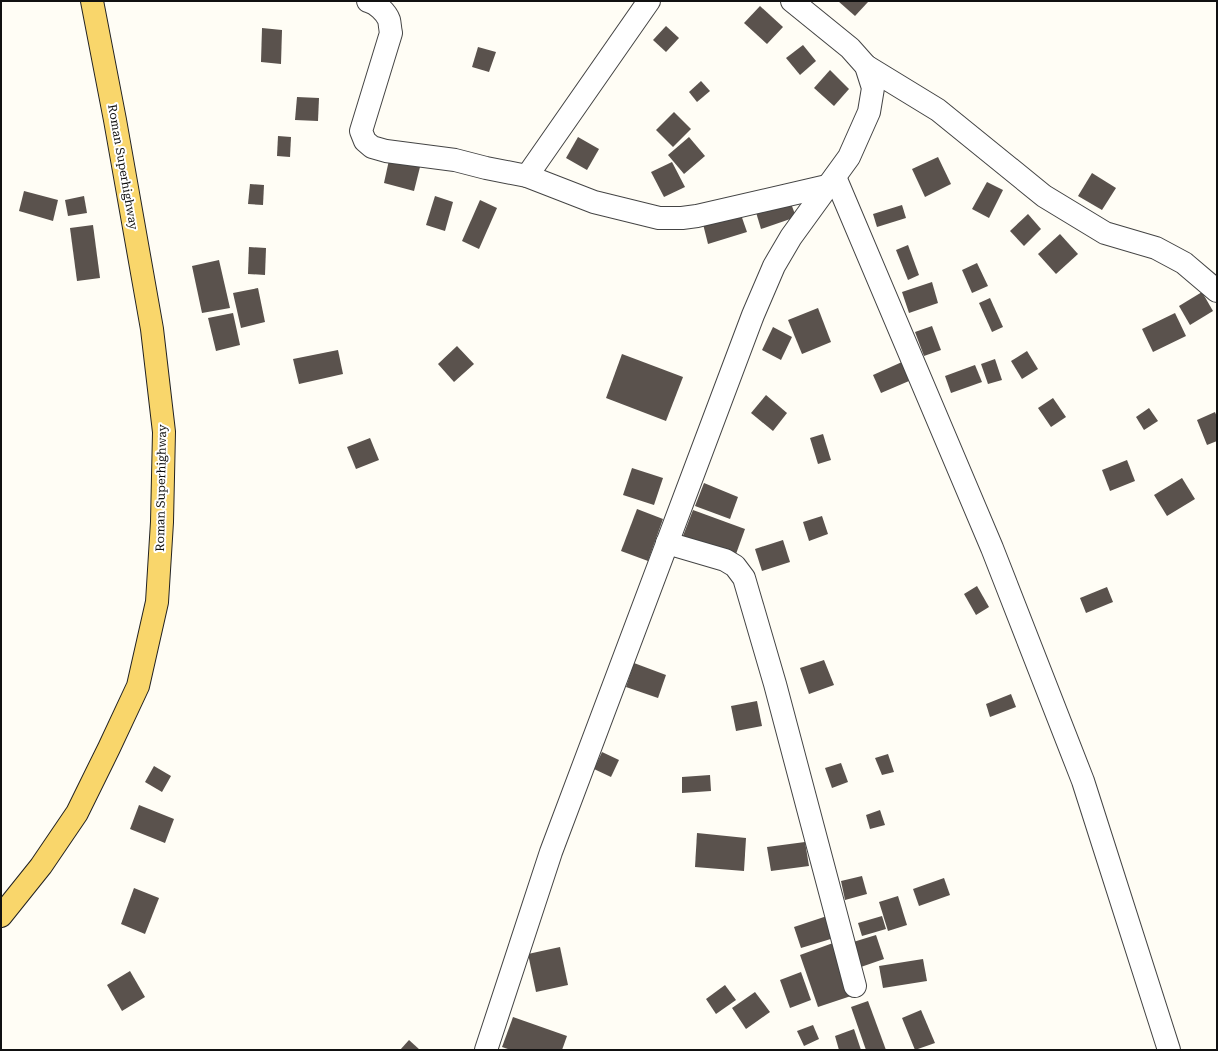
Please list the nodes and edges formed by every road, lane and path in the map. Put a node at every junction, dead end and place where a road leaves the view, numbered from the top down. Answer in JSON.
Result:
{"nodes":[{"id":1,"x":92,"y":1,"type":"edge"},
{"id":2,"x":368,"y":1,"type":"edge"},
{"id":3,"x":649,"y":1,"type":"edge"},
{"id":4,"x":792,"y":1,"type":"edge"},
{"id":5,"x":866,"y":66,"type":"junction"},
{"id":6,"x":527,"y":176,"type":"junction"},
{"id":7,"x":831,"y":181,"type":"junction"},
{"id":8,"x":1217,"y":291,"type":"edge"},
{"id":9,"x":667,"y":544,"type":"junction"},
{"id":10,"x":1,"y":916,"type":"edge"},
{"id":11,"x":855,"y":986,"type":"dead end"},
{"id":12,"x":486,"y":1050,"type":"edge"},
{"id":13,"x":1169,"y":1050,"type":"edge"}],
"edges":[{"from":1,"to":10,"type":"main road","name":"Roman Superhighway"},
{"from":2,"to":6,"type":"street"},
{"from":3,"to":6,"type":"street"},
{"from":4,"to":5,"type":"street"},
{"from":5,"to":7,"type":"street"},
{"from":5,"to":8,"type":"street"},
{"from":6,"to":7,"type":"street"},
{"from":7,"to":9,"type":"street"},
{"from":7,"to":13,"type":"street"},
{"from":9,"to":11,"type":"street"},
{"from":9,"to":12,"type":"street"}]}
